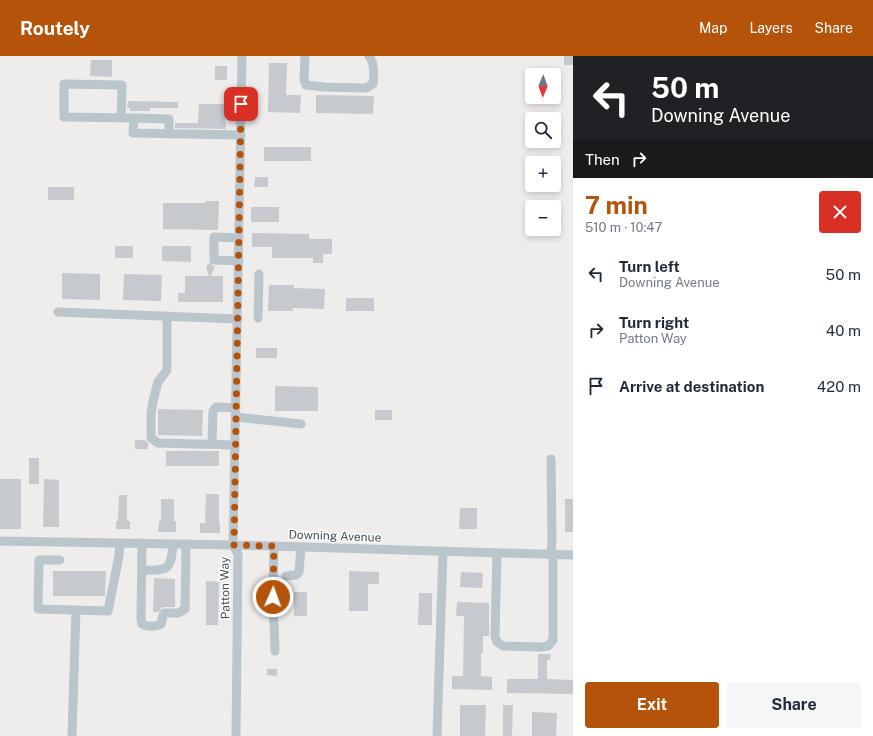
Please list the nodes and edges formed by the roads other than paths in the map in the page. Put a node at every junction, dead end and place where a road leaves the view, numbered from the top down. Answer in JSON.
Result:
{"nodes":[{"id":1,"x":242,"y":56,"type":"edge"},
{"id":2,"x":305,"y":56,"type":"edge"},
{"id":3,"x":369,"y":56,"type":"edge"},
{"id":4,"x":121,"y":118,"type":"junction"},
{"id":5,"x":134,"y":118,"type":"junction"},
{"id":6,"x":169,"y":134,"type":"junction"},
{"id":7,"x":241,"y":135,"type":"junction"},
{"id":8,"x":239,"y":238,"type":"junction"},
{"id":9,"x":238,"y":261,"type":"junction"},
{"id":10,"x":258,"y":274,"type":"dead end"},
{"id":11,"x":58,"y":312,"type":"dead end"},
{"id":12,"x":167,"y":316,"type":"junction"},
{"id":13,"x":258,"y":318,"type":"dead end"},
{"id":14,"x":238,"y":319,"type":"junction"},
{"id":15,"x":236,"y":412,"type":"junction"},
{"id":16,"x":301,"y":424,"type":"dead end"},
{"id":17,"x":212,"y":444,"type":"junction"},
{"id":18,"x":235,"y":445,"type":"junction"},
{"id":19,"x":551,"y":459,"type":"dead end"},
{"id":20,"x":0,"y":541,"type":"edge"},
{"id":21,"x":120,"y":543,"type":"junction"},
{"id":22,"x":142,"y":543,"type":"junction"},
{"id":23,"x":174,"y":544,"type":"junction"},
{"id":24,"x":186,"y":544,"type":"junction"},
{"id":25,"x":234,"y":545,"type":"junction"},
{"id":26,"x":274,"y":546,"type":"junction"},
{"id":27,"x":302,"y":547,"type":"junction"},
{"id":28,"x":443,"y":551,"type":"junction"},
{"id":29,"x":496,"y":553,"type":"junction"},
{"id":30,"x":552,"y":554,"type":"junction"},
{"id":31,"x":573,"y":555,"type":"edge"},
{"id":32,"x":60,"y":560,"type":"dead end"},
{"id":33,"x":142,"y":570,"type":"junction"},
{"id":34,"x":286,"y":576,"type":"dead end"},
{"id":35,"x":76,"y":610,"type":"junction"},
{"id":36,"x":275,"y":652,"type":"dead end"},
{"id":37,"x":72,"y":736,"type":"edge"},
{"id":38,"x":236,"y":736,"type":"edge"},
{"id":39,"x":437,"y":736,"type":"edge"}],
"edges":[{"from":1,"to":7,"type":"street","name":"Patton Way"},
{"from":2,"to":3,"type":"street"},
{"from":4,"to":4,"type":"street"},
{"from":4,"to":5,"type":"street"},
{"from":5,"to":6,"type":"street"},
{"from":5,"to":6,"type":"street"},
{"from":6,"to":7,"type":"street"},
{"from":7,"to":8,"type":"street","name":"Patton Way"},
{"from":8,"to":9,"type":"street","name":"Patton Way"},
{"from":8,"to":9,"type":"street"},
{"from":9,"to":14,"type":"street","name":"Patton Way"},
{"from":10,"to":13,"type":"street"},
{"from":11,"to":12,"type":"street"},
{"from":12,"to":14,"type":"street"},
{"from":12,"to":17,"type":"street"},
{"from":14,"to":15,"type":"street","name":"Patton Way"},
{"from":15,"to":16,"type":"street"},
{"from":15,"to":17,"type":"street"},
{"from":15,"to":18,"type":"street","name":"Patton Way"},
{"from":17,"to":18,"type":"street"},
{"from":18,"to":25,"type":"street","name":"Patton Way"},
{"from":19,"to":30,"type":"street"},
{"from":20,"to":21,"type":"street","name":"Downing Avenue"},
{"from":21,"to":22,"type":"street","name":"Downing Avenue"},
{"from":21,"to":35,"type":"street"},
{"from":22,"to":23,"type":"street","name":"Downing Avenue"},
{"from":22,"to":33,"type":"street"},
{"from":23,"to":24,"type":"street","name":"Downing Avenue"},
{"from":23,"to":33,"type":"street"},
{"from":24,"to":25,"type":"street","name":"Downing Avenue"},
{"from":24,"to":33,"type":"street"},
{"from":25,"to":26,"type":"street","name":"Downing Avenue"},
{"from":25,"to":38,"type":"street","name":"Patton Way"},
{"from":26,"to":27,"type":"street","name":"Downing Avenue"},
{"from":26,"to":36,"type":"street"},
{"from":27,"to":28,"type":"street","name":"Downing Avenue"},
{"from":27,"to":34,"type":"street"},
{"from":28,"to":29,"type":"street","name":"Downing Avenue"},
{"from":28,"to":39,"type":"street"},
{"from":29,"to":30,"type":"street","name":"Downing Avenue"},
{"from":29,"to":30,"type":"street"},
{"from":30,"to":31,"type":"street","name":"Downing Avenue"},
{"from":32,"to":35,"type":"street"},
{"from":35,"to":37,"type":"street"}]}
